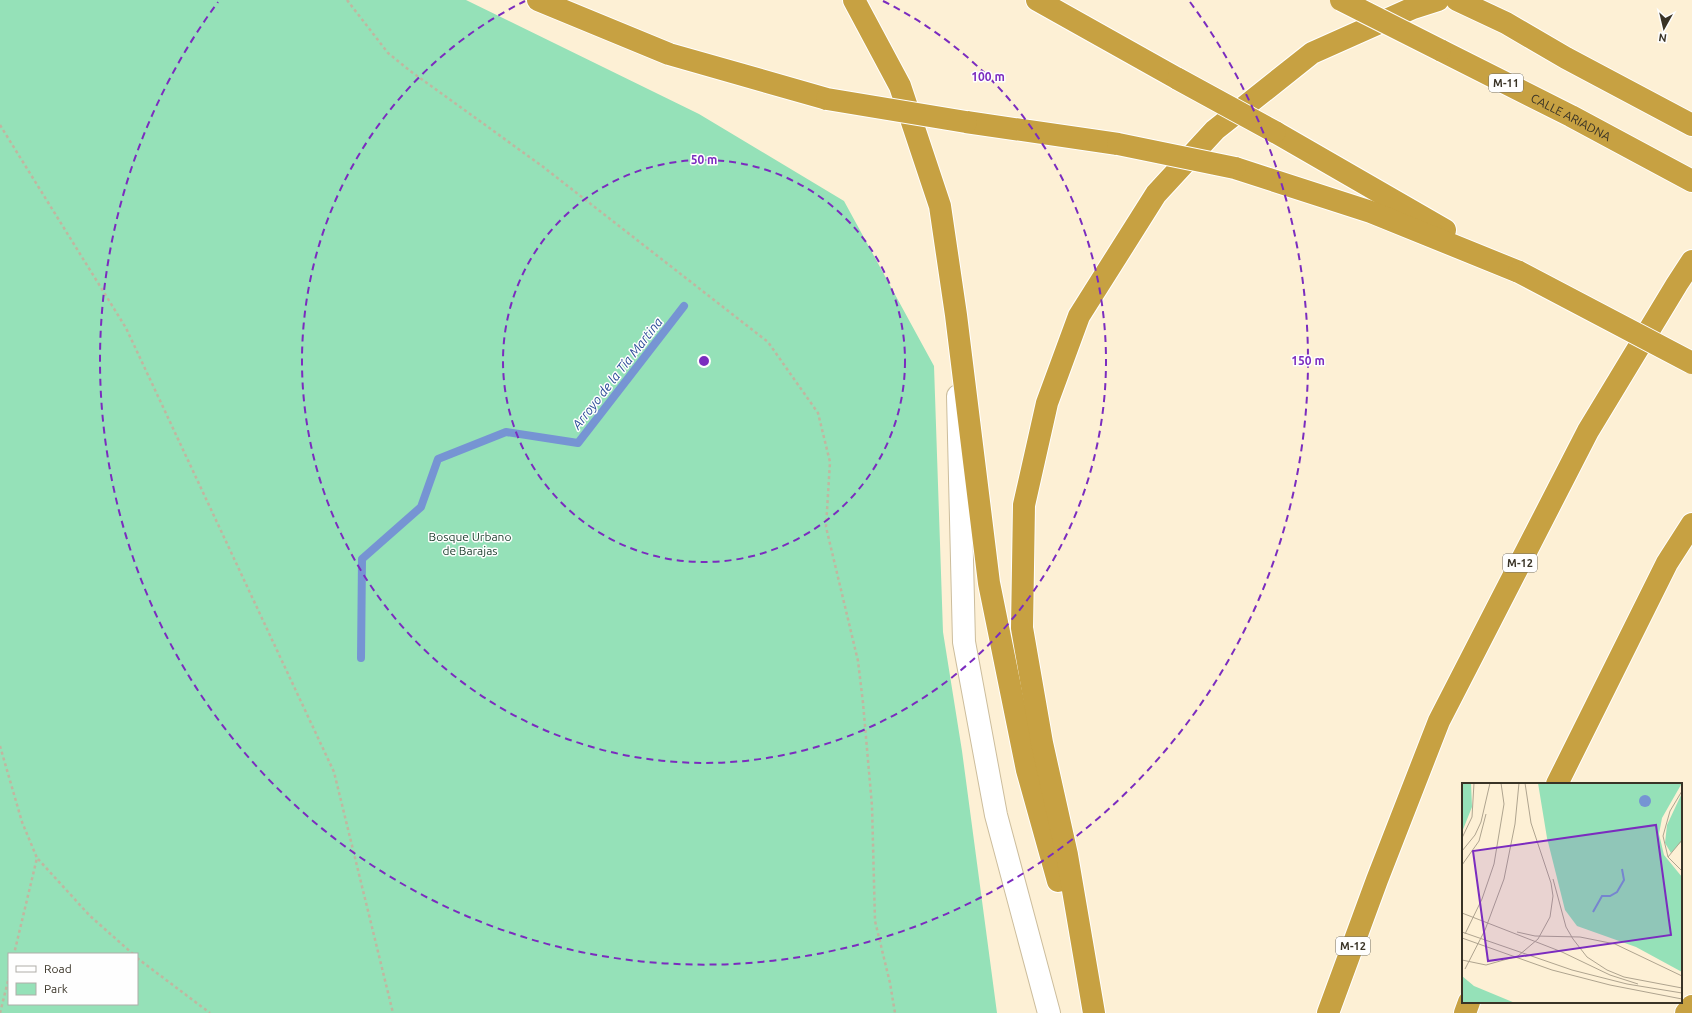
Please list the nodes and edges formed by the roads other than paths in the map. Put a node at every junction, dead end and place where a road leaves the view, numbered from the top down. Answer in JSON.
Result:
{"nodes":[{"id":1,"x":538,"y":0,"type":"edge"},
{"id":2,"x":854,"y":0,"type":"edge"},
{"id":3,"x":1037,"y":0,"type":"edge"},
{"id":4,"x":1341,"y":0,"type":"edge"},
{"id":5,"x":1438,"y":0,"type":"edge"},
{"id":6,"x":1457,"y":0,"type":"edge"},
{"id":7,"x":1692,"y":125,"type":"edge"},
{"id":8,"x":1692,"y":181,"type":"edge"},
{"id":9,"x":1692,"y":261,"type":"edge"},
{"id":10,"x":1519,"y":272,"type":"junction"},
{"id":11,"x":956,"y":315,"type":"junction"},
{"id":12,"x":1692,"y":363,"type":"edge"},
{"id":13,"x":1692,"y":524,"type":"edge"},
{"id":14,"x":1557,"y":783,"type":"edge"},
{"id":15,"x":1469,"y":1003,"type":"edge"},
{"id":16,"x":1093,"y":1005,"type":"edge"},
{"id":17,"x":1692,"y":1006,"type":"edge"},
{"id":18,"x":1049,"y":1013,"type":"edge"},
{"id":19,"x":1328,"y":1013,"type":"edge"},
{"id":20,"x":1465,"y":1013,"type":"edge"},
{"id":21,"x":1686,"y":1013,"type":"edge"}],
"edges":[{"from":1,"to":10,"type":"highway","bridge":true},
{"from":2,"to":11,"type":"highway"},
{"from":3,"to":10,"type":"highway","bridge":true},
{"from":4,"to":8,"type":"highway","name":"CALLE ARIADNA","number":"M-11","bridge":true},
{"from":5,"to":16,"type":"highway"},
{"from":6,"to":7,"type":"highway"},
{"from":9,"to":19,"type":"highway","number":"M-12"},
{"from":10,"to":12,"type":"highway","bridge":true},
{"from":11,"to":16,"type":"highway"},
{"from":11,"to":18,"type":"lane"},
{"from":13,"to":14,"type":"highway"},
{"from":15,"to":20,"type":"highway"},
{"from":17,"to":21,"type":"highway"}]}
